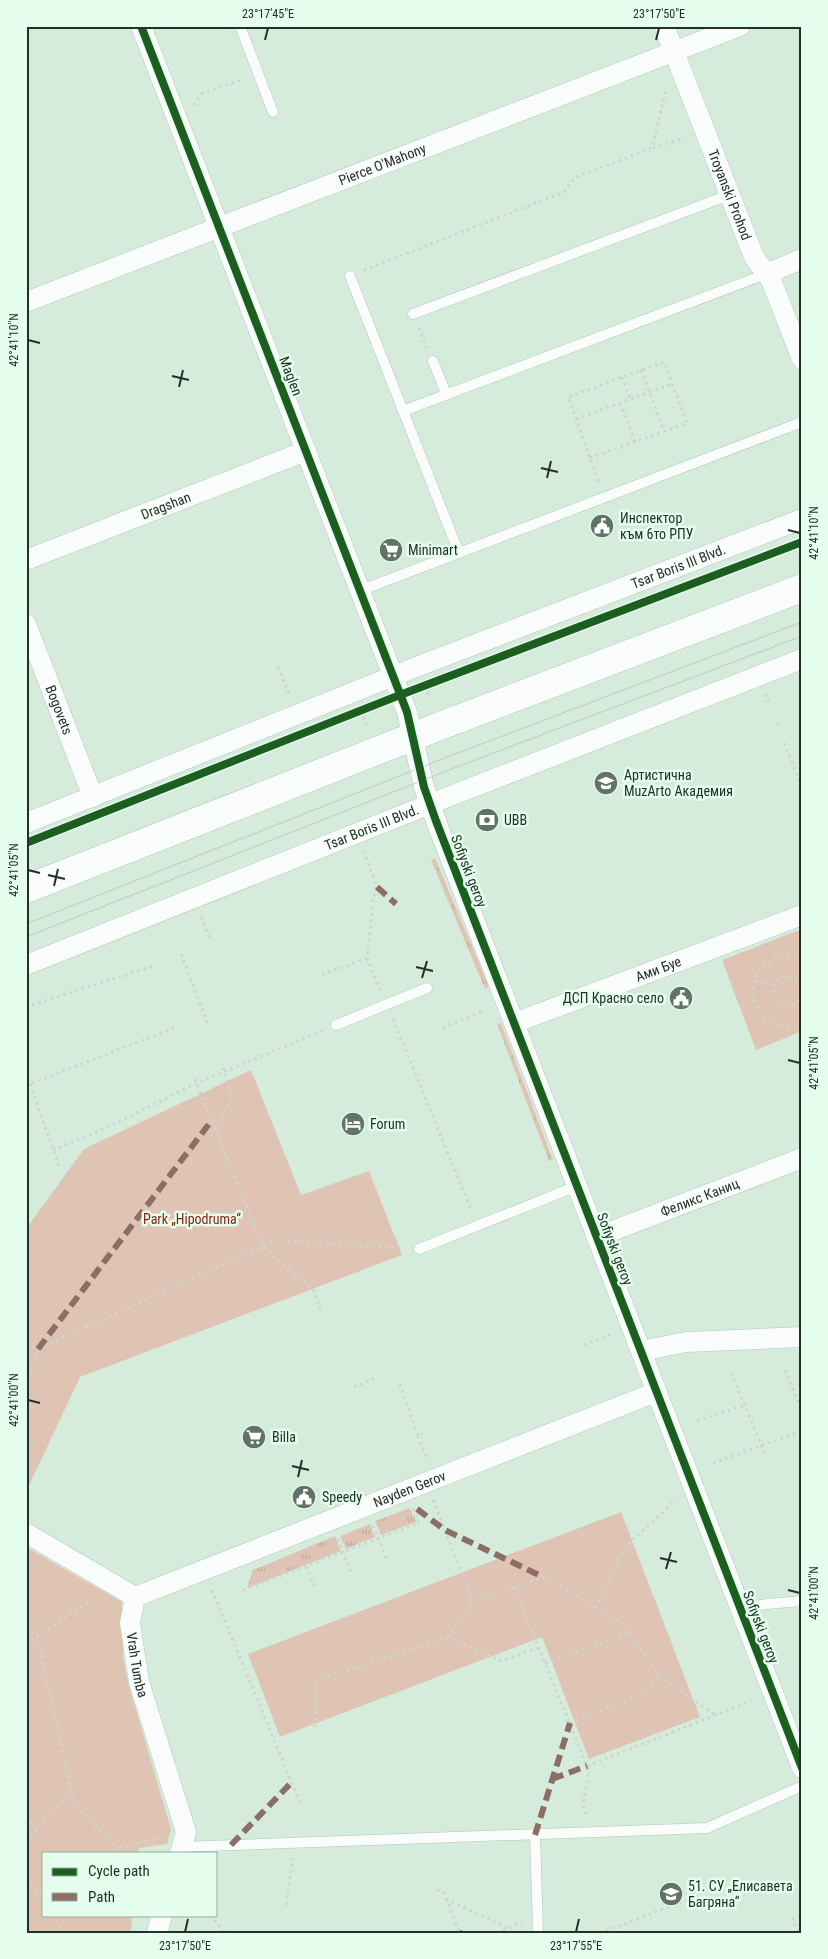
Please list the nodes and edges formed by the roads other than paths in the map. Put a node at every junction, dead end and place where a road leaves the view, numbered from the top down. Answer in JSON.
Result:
{"nodes":[{"id":1,"x":141,"y":26,"type":"edge"},
{"id":2,"x":240,"y":26,"type":"edge"},
{"id":3,"x":664,"y":26,"type":"edge"},
{"id":4,"x":740,"y":26,"type":"edge"},
{"id":5,"x":674,"y":52,"type":"junction"},
{"id":6,"x":273,"y":112,"type":"dead end"},
{"id":7,"x":729,"y":195,"type":"junction"},
{"id":8,"x":220,"y":227,"type":"junction"},
{"id":9,"x":802,"y":259,"type":"edge"},
{"id":10,"x":766,"y":274,"type":"junction"},
{"id":11,"x":350,"y":276,"type":"road end"},
{"id":12,"x":26,"y":302,"type":"edge"},
{"id":13,"x":413,"y":314,"type":"road end"},
{"id":14,"x":802,"y":359,"type":"edge"},
{"id":15,"x":433,"y":362,"type":"road end"},
{"id":16,"x":446,"y":394,"type":"junction"},
{"id":17,"x":403,"y":411,"type":"junction"},
{"id":18,"x":802,"y":422,"type":"edge"},
{"id":19,"x":306,"y":451,"type":"junction"},
{"id":20,"x":802,"y":519,"type":"edge"},
{"id":21,"x":459,"y":553,"type":"junction"},
{"id":22,"x":26,"y":560,"type":"edge"},
{"id":23,"x":802,"y":588,"type":"edge"},
{"id":24,"x":359,"y":591,"type":"junction"},
{"id":25,"x":26,"y":624,"type":"edge"},
{"id":26,"x":802,"y":660,"type":"edge"},
{"id":27,"x":396,"y":686,"type":"junction"},
{"id":28,"x":413,"y":736,"type":"junction"},
{"id":29,"x":93,"y":797,"type":"junction"},
{"id":30,"x":430,"y":804,"type":"junction"},
{"id":31,"x":26,"y":823,"type":"edge"},
{"id":32,"x":26,"y":889,"type":"edge"},
{"id":33,"x":802,"y":915,"type":"edge"},
{"id":34,"x":26,"y":965,"type":"edge"},
{"id":35,"x":427,"y":988,"type":"dead end"},
{"id":36,"x":514,"y":1023,"type":"junction"},
{"id":37,"x":336,"y":1025,"type":"dead end"},
{"id":38,"x":802,"y":1158,"type":"edge"},
{"id":39,"x":577,"y":1186,"type":"junction"},
{"id":40,"x":597,"y":1237,"type":"junction"},
{"id":41,"x":419,"y":1249,"type":"dead end"},
{"id":42,"x":802,"y":1337,"type":"edge"},
{"id":43,"x":641,"y":1351,"type":"junction"},
{"id":44,"x":656,"y":1392,"type":"junction"},
{"id":45,"x":26,"y":1532,"type":"edge"},
{"id":46,"x":135,"y":1597,"type":"junction"},
{"id":47,"x":802,"y":1601,"type":"edge"},
{"id":48,"x":740,"y":1608,"type":"junction"},
{"id":49,"x":802,"y":1768,"type":"edge"},
{"id":50,"x":802,"y":1786,"type":"edge"},
{"id":51,"x":535,"y":1835,"type":"junction"},
{"id":52,"x":182,"y":1844,"type":"edge"},
{"id":53,"x":162,"y":1916,"type":"edge"},
{"id":54,"x":157,"y":1933,"type":"edge"},
{"id":55,"x":538,"y":1933,"type":"edge"}],
"edges":[{"from":1,"to":8,"type":"street","name":"Maglen"},
{"from":2,"to":6,"type":"lane"},
{"from":3,"to":5,"type":"street","name":"Troyanski Prohod"},
{"from":4,"to":5,"type":"street","name":"Pierce O'Mahony"},
{"from":5,"to":7,"type":"street","name":"Troyanski Prohod"},
{"from":5,"to":8,"type":"street","name":"Pierce O'Mahony"},
{"from":7,"to":10,"type":"street","name":"Troyanski Prohod"},
{"from":7,"to":13,"type":"lane"},
{"from":8,"to":12,"type":"street","name":"Pierce O'Mahony"},
{"from":8,"to":19,"type":"street","name":"Maglen"},
{"from":9,"to":10,"type":"street"},
{"from":10,"to":14,"type":"street","name":"Troyanski Prohod"},
{"from":10,"to":16,"type":"lane"},
{"from":11,"to":17,"type":"lane"},
{"from":15,"to":16,"type":"lane"},
{"from":16,"to":17,"type":"lane"},
{"from":17,"to":21,"type":"lane"},
{"from":18,"to":21,"type":"lane"},
{"from":19,"to":22,"type":"street","name":"Dragshan"},
{"from":19,"to":24,"type":"street","name":"Maglen"},
{"from":20,"to":27,"type":"street","name":"Tsar Boris III Blvd."},
{"from":21,"to":24,"type":"lane"},
{"from":23,"to":28,"type":"main road"},
{"from":24,"to":27,"type":"street","name":"Maglen"},
{"from":25,"to":29,"type":"street","name":"Bogovets"},
{"from":26,"to":30,"type":"street","name":"Tsar Boris III Blvd."},
{"from":27,"to":28,"type":"street","name":"Maglen"},
{"from":27,"to":29,"type":"street","name":"Tsar Boris III Blvd."},
{"from":28,"to":30,"type":"street","name":"Sofiyski geroy"},
{"from":28,"to":32,"type":"main road"},
{"from":29,"to":31,"type":"street","name":"Tsar Boris III Blvd."},
{"from":30,"to":34,"type":"street","name":"Tsar Boris III Blvd."},
{"from":30,"to":36,"type":"street","name":"Sofiyski geroy"},
{"from":33,"to":36,"type":"street","name":"Ами Буе"},
{"from":35,"to":37,"type":"lane"},
{"from":36,"to":39,"type":"street","name":"Sofiyski geroy"},
{"from":38,"to":40,"type":"street","name":"Феликс Каниц"},
{"from":39,"to":40,"type":"street","name":"Sofiyski geroy"},
{"from":39,"to":41,"type":"lane"},
{"from":40,"to":43,"type":"street","name":"Sofiyski geroy"},
{"from":42,"to":43,"type":"street"},
{"from":43,"to":44,"type":"street","name":"Sofiyski geroy"},
{"from":44,"to":46,"type":"street","name":"Nayden Gerov"},
{"from":44,"to":48,"type":"street","name":"Sofiyski geroy"},
{"from":45,"to":46,"type":"street"},
{"from":46,"to":52,"type":"street","name":"Vrah Tumba"},
{"from":47,"to":48,"type":"lane"},
{"from":48,"to":49,"type":"street","name":"Sofiyski geroy"},
{"from":50,"to":51,"type":"lane"},
{"from":51,"to":52,"type":"lane"},
{"from":51,"to":55,"type":"lane"},
{"from":53,"to":54,"type":"street"}]}
